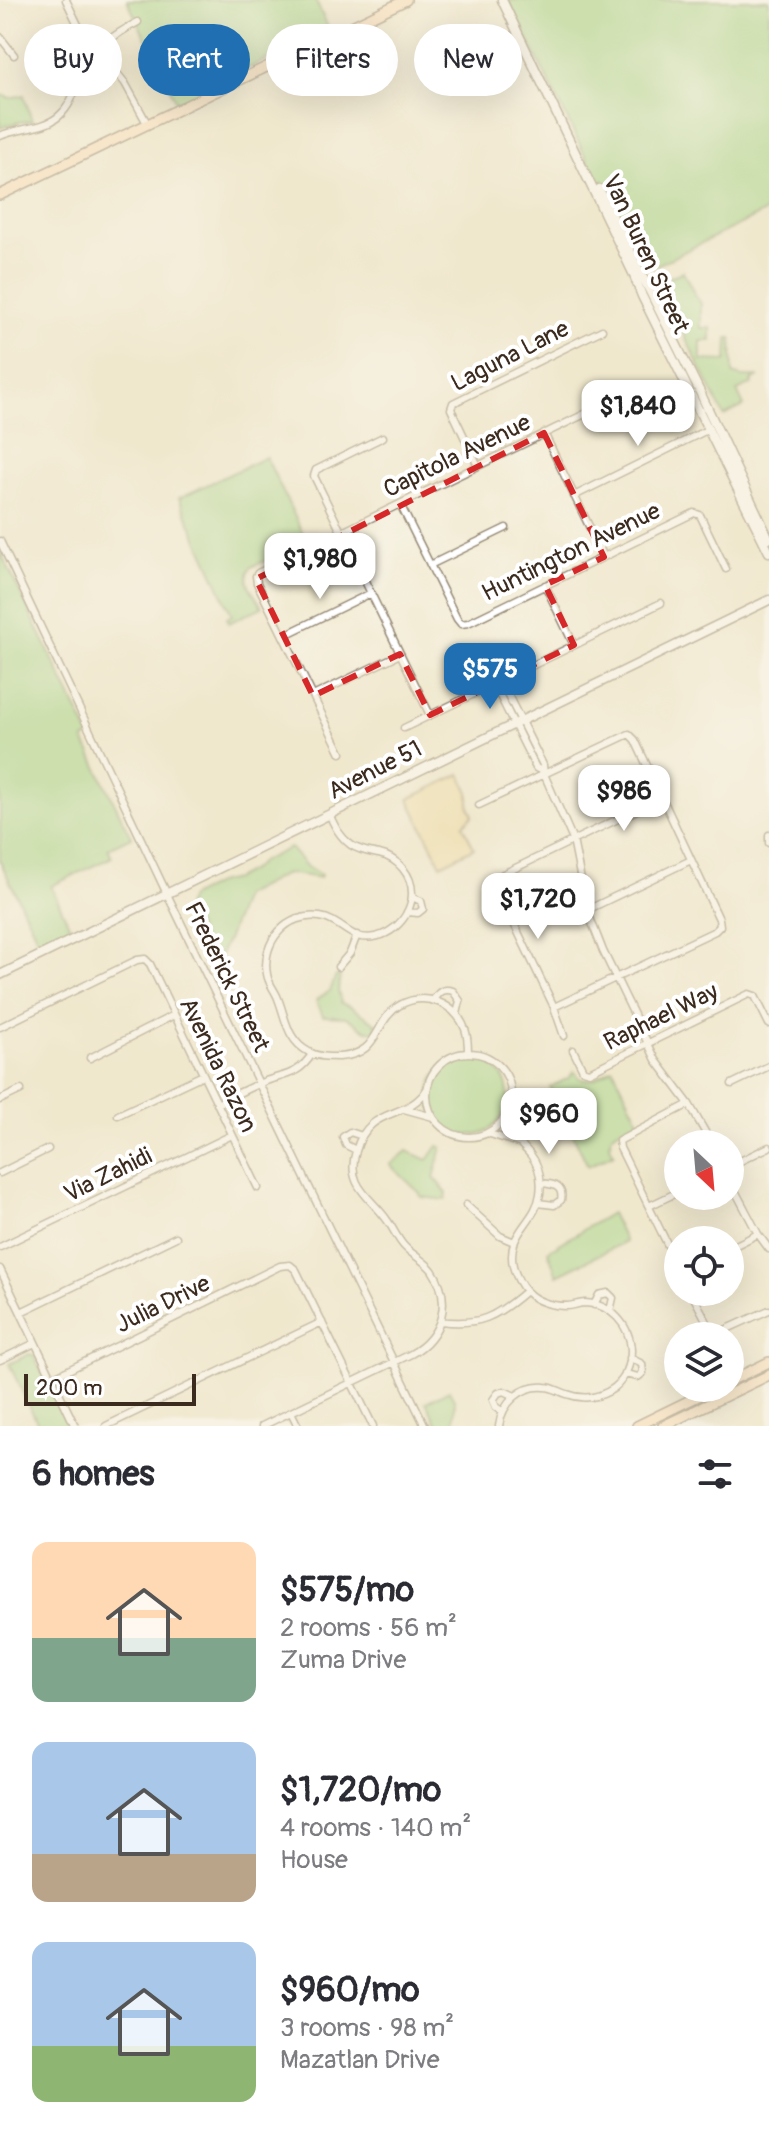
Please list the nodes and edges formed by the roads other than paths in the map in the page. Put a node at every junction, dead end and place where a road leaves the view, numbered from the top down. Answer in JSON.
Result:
{"nodes":[{"id":1,"x":66,"y":0,"type":"edge"},
{"id":2,"x":406,"y":0,"type":"edge"},
{"id":3,"x":502,"y":0,"type":"edge"},
{"id":4,"x":138,"y":22,"type":"dead end"},
{"id":5,"x":78,"y":24,"type":"edge"},
{"id":6,"x":122,"y":31,"type":"edge"},
{"id":7,"x":0,"y":37,"type":"edge"},
{"id":8,"x":14,"y":55,"type":"dead end"},
{"id":9,"x":531,"y":58,"type":"junction"},
{"id":10,"x":122,"y":79,"type":"edge"},
{"id":11,"x":73,"y":96,"type":"edge"},
{"id":12,"x":148,"y":125,"type":"junction"},
{"id":13,"x":0,"y":136,"type":"edge"},
{"id":14,"x":0,"y":195,"type":"edge"},
{"id":15,"x":647,"y":276,"type":"dead end"},
{"id":16,"x":663,"y":317,"type":"junction"},
{"id":17,"x":602,"y":330,"type":"dead end"},
{"id":18,"x":632,"y":391,"type":"dead end"},
{"id":19,"x":712,"y":427,"type":"junction"},
{"id":20,"x":544,"y":433,"type":"junction"},
{"id":21,"x":383,"y":437,"type":"dead end"},
{"id":22,"x":478,"y":466,"type":"junction"},
{"id":23,"x":574,"y":496,"type":"junction"},
{"id":24,"x":400,"y":504,"type":"junction"},
{"id":25,"x":506,"y":528,"type":"dead end"},
{"id":26,"x":341,"y":532,"type":"junction"},
{"id":27,"x":769,"y":539,"type":"edge"},
{"id":28,"x":0,"y":541,"type":"edge"},
{"id":29,"x":769,"y":552,"type":"edge"},
{"id":30,"x":604,"y":557,"type":"junction"},
{"id":31,"x":430,"y":565,"type":"junction"},
{"id":32,"x":726,"y":569,"type":"dead end"},
{"id":33,"x":545,"y":585,"type":"junction"},
{"id":34,"x":371,"y":593,"type":"junction"},
{"id":35,"x":769,"y":600,"type":"edge"},
{"id":36,"x":661,"y":603,"type":"dead end"},
{"id":37,"x":283,"y":636,"type":"junction"},
{"id":38,"x":574,"y":645,"type":"junction"},
{"id":39,"x":400,"y":654,"type":"junction"},
{"id":40,"x":497,"y":682,"type":"junction"},
{"id":41,"x":313,"y":696,"type":"junction"},
{"id":42,"x":430,"y":715,"type":"junction"},
{"id":43,"x":517,"y":722,"type":"junction"},
{"id":44,"x":404,"y":728,"type":"dead end"},
{"id":45,"x":341,"y":753,"type":"dead end"},
{"id":46,"x":543,"y":772,"type":"junction"},
{"id":47,"x":662,"y":798,"type":"junction"},
{"id":48,"x":479,"y":805,"type":"dead end"},
{"id":49,"x":330,"y":816,"type":"junction"},
{"id":50,"x":573,"y":840,"type":"junction"},
{"id":51,"x":691,"y":860,"type":"junction"},
{"id":52,"x":167,"y":894,"type":"junction"},
{"id":53,"x":412,"y":897,"type":"junction"},
{"id":54,"x":587,"y":910,"type":"junction"},
{"id":55,"x":407,"y":912,"type":"junction"},
{"id":56,"x":357,"y":935,"type":"junction"},
{"id":57,"x":338,"y":967,"type":"dead end"},
{"id":58,"x":0,"y":975,"type":"edge"},
{"id":59,"x":616,"y":977,"type":"junction"},
{"id":60,"x":434,"y":999,"type":"junction"},
{"id":61,"x":554,"y":1007,"type":"junction"},
{"id":62,"x":457,"y":1014,"type":"junction"},
{"id":63,"x":174,"y":1015,"type":"junction"},
{"id":64,"x":769,"y":1024,"type":"edge"},
{"id":65,"x":0,"y":1027,"type":"edge"},
{"id":66,"x":564,"y":1036,"type":"dead end"},
{"id":67,"x":648,"y":1043,"type":"junction"},
{"id":68,"x":573,"y":1050,"type":"dead end"},
{"id":69,"x":468,"y":1053,"type":"junction"},
{"id":70,"x":312,"y":1054,"type":"junction"},
{"id":71,"x":90,"y":1058,"type":"dead end"},
{"id":72,"x":769,"y":1066,"type":"edge"},
{"id":73,"x":203,"y":1075,"type":"junction"},
{"id":74,"x":259,"y":1084,"type":"junction"},
{"id":75,"x":732,"y":1084,"type":"dead end"},
{"id":76,"x":427,"y":1089,"type":"junction"},
{"id":77,"x":21,"y":1090,"type":"dead end"},
{"id":78,"x":0,"y":1100,"type":"edge"},
{"id":79,"x":217,"y":1104,"type":"junction"},
{"id":80,"x":689,"y":1104,"type":"junction"},
{"id":81,"x":404,"y":1109,"type":"junction"},
{"id":82,"x":508,"y":1112,"type":"junction"},
{"id":83,"x":118,"y":1115,"type":"dead end"},
{"id":84,"x":433,"y":1117,"type":"junction"},
{"id":85,"x":704,"y":1130,"type":"edge"},
{"id":86,"x":487,"y":1133,"type":"junction"},
{"id":87,"x":232,"y":1135,"type":"junction"},
{"id":88,"x":362,"y":1136,"type":"junction"},
{"id":89,"x":521,"y":1145,"type":"junction"},
{"id":90,"x":769,"y":1147,"type":"edge"},
{"id":91,"x":48,"y":1149,"type":"dead end"},
{"id":92,"x":356,"y":1150,"type":"junction"},
{"id":93,"x":744,"y":1159,"type":"edge"},
{"id":94,"x":0,"y":1173,"type":"edge"},
{"id":95,"x":541,"y":1183,"type":"junction"},
{"id":96,"x":258,"y":1188,"type":"dead end"},
{"id":97,"x":664,"y":1199,"type":"edge"},
{"id":98,"x":538,"y":1203,"type":"junction"},
{"id":99,"x":466,"y":1205,"type":"dead end"},
{"id":100,"x":649,"y":1206,"type":"junction"},
{"id":101,"x":744,"y":1208,"type":"edge"},
{"id":102,"x":758,"y":1234,"type":"junction"},
{"id":103,"x":176,"y":1237,"type":"dead end"},
{"id":104,"x":664,"y":1237,"type":"edge"},
{"id":105,"x":744,"y":1241,"type":"edge"},
{"id":106,"x":514,"y":1242,"type":"junction"},
{"id":107,"x":0,"y":1247,"type":"edge"},
{"id":108,"x":769,"y":1249,"type":"edge"},
{"id":109,"x":0,"y":1269,"type":"edge"},
{"id":110,"x":526,"y":1291,"type":"junction"},
{"id":111,"x":594,"y":1305,"type":"junction"},
{"id":112,"x":769,"y":1310,"type":"edge"},
{"id":113,"x":610,"y":1311,"type":"junction"},
{"id":114,"x":21,"y":1312,"type":"junction"},
{"id":115,"x":440,"y":1321,"type":"junction"},
{"id":116,"x":322,"y":1322,"type":"junction"},
{"id":117,"x":743,"y":1322,"type":"edge"},
{"id":118,"x":35,"y":1343,"type":"junction"},
{"id":119,"x":630,"y":1358,"type":"junction"},
{"id":120,"x":0,"y":1360,"type":"edge"},
{"id":121,"x":394,"y":1362,"type":"junction"},
{"id":122,"x":769,"y":1362,"type":"edge"},
{"id":123,"x":625,"y":1374,"type":"junction"},
{"id":124,"x":744,"y":1374,"type":"edge"},
{"id":125,"x":769,"y":1375,"type":"edge"},
{"id":126,"x":52,"y":1378,"type":"junction"},
{"id":127,"x":352,"y":1383,"type":"junction"},
{"id":128,"x":515,"y":1396,"type":"junction"},
{"id":129,"x":687,"y":1402,"type":"edge"},
{"id":130,"x":502,"y":1411,"type":"junction"},
{"id":131,"x":291,"y":1412,"type":"junction"},
{"id":132,"x":644,"y":1424,"type":"edge"},
{"id":133,"x":75,"y":1426,"type":"edge"},
{"id":134,"x":106,"y":1426,"type":"edge"},
{"id":135,"x":262,"y":1426,"type":"edge"},
{"id":136,"x":298,"y":1426,"type":"edge"},
{"id":137,"x":373,"y":1426,"type":"edge"},
{"id":138,"x":425,"y":1426,"type":"edge"},
{"id":139,"x":499,"y":1426,"type":"edge"},
{"id":140,"x":663,"y":1426,"type":"edge"}],
"edges":[{"from":1,"to":5,"type":"street"},
{"from":2,"to":12,"type":"main road"},
{"from":3,"to":9,"type":"street","name":"Van Buren Street"},
{"from":4,"to":6,"type":"street"},
{"from":7,"to":8,"type":"street"},
{"from":9,"to":16,"type":"street","name":"Van Buren Street"},
{"from":9,"to":19,"type":"street","name":"Van Buren Street"},
{"from":10,"to":12,"type":"street"},
{"from":11,"to":13,"type":"street"},
{"from":12,"to":14,"type":"main road"},
{"from":15,"to":16,"type":"street"},
{"from":16,"to":19,"type":"street","name":"Van Buren Street"},
{"from":17,"to":22,"type":"street","name":"Laguna Lane"},
{"from":18,"to":20,"type":"street","name":"Capitola Avenue"},
{"from":19,"to":23,"type":"street"},
{"from":19,"to":27,"type":"street","name":"Van Buren Street"},
{"from":19,"to":29,"type":"street","name":"Van Buren Street"},
{"from":20,"to":22,"type":"street","name":"Capitola Avenue"},
{"from":20,"to":23,"type":"street"},
{"from":21,"to":26,"type":"street"},
{"from":22,"to":24,"type":"street","name":"Capitola Avenue"},
{"from":23,"to":30,"type":"street"},
{"from":24,"to":26,"type":"street","name":"Capitola Avenue"},
{"from":24,"to":31,"type":"street"},
{"from":25,"to":31,"type":"street"},
{"from":26,"to":34,"type":"street"},
{"from":26,"to":37,"type":"street","name":"Capitola Avenue"},
{"from":28,"to":52,"type":"street","name":"Frederick Street"},
{"from":30,"to":32,"type":"street","name":"Huntington Avenue"},
{"from":30,"to":33,"type":"street","name":"Huntington Avenue"},
{"from":31,"to":33,"type":"street","name":"Huntington Avenue"},
{"from":33,"to":38,"type":"street"},
{"from":34,"to":37,"type":"street"},
{"from":34,"to":39,"type":"street"},
{"from":35,"to":43,"type":"street","name":"Avenue 51"},
{"from":36,"to":38,"type":"street"},
{"from":37,"to":41,"type":"street"},
{"from":38,"to":40,"type":"street"},
{"from":39,"to":41,"type":"street"},
{"from":39,"to":42,"type":"street"},
{"from":40,"to":42,"type":"street"},
{"from":40,"to":43,"type":"street"},
{"from":41,"to":45,"type":"street"},
{"from":42,"to":44,"type":"street"},
{"from":43,"to":46,"type":"street"},
{"from":43,"to":49,"type":"street","name":"Avenue 51"},
{"from":46,"to":47,"type":"street"},
{"from":46,"to":48,"type":"street"},
{"from":46,"to":50,"type":"street"},
{"from":47,"to":50,"type":"street"},
{"from":47,"to":51,"type":"street"},
{"from":49,"to":52,"type":"street","name":"Avenue 51"},
{"from":49,"to":53,"type":"street"},
{"from":50,"to":54,"type":"street"},
{"from":50,"to":61,"type":"street"},
{"from":51,"to":54,"type":"street"},
{"from":51,"to":59,"type":"street"},
{"from":52,"to":58,"type":"street","name":"Avenue 51"},
{"from":52,"to":74,"type":"street","name":"Frederick Street"},
{"from":53,"to":55,"type":"street"},
{"from":53,"to":55,"type":"street"},
{"from":54,"to":59,"type":"street"},
{"from":55,"to":56,"type":"street"},
{"from":56,"to":57,"type":"street"},
{"from":56,"to":70,"type":"street"},
{"from":59,"to":61,"type":"street"},
{"from":59,"to":67,"type":"street"},
{"from":60,"to":62,"type":"street"},
{"from":60,"to":62,"type":"street"},
{"from":60,"to":70,"type":"street"},
{"from":61,"to":66,"type":"street"},
{"from":62,"to":69,"type":"street"},
{"from":63,"to":65,"type":"street","name":"Avenida Razon"},
{"from":63,"to":71,"type":"street"},
{"from":63,"to":73,"type":"street","name":"Avenida Razon"},
{"from":64,"to":67,"type":"street","name":"Raphael Way"},
{"from":67,"to":68,"type":"street","name":"Raphael Way"},
{"from":67,"to":80,"type":"street"},
{"from":69,"to":76,"type":"street"},
{"from":69,"to":82,"type":"street"},
{"from":70,"to":74,"type":"street"},
{"from":72,"to":75,"type":"street"},
{"from":73,"to":79,"type":"street","name":"Avenida Razon"},
{"from":73,"to":83,"type":"street"},
{"from":74,"to":79,"type":"street"},
{"from":74,"to":121,"type":"street","name":"Frederick Street"},
{"from":76,"to":81,"type":"street"},
{"from":76,"to":84,"type":"street"},
{"from":77,"to":78,"type":"street"},
{"from":79,"to":87,"type":"street","name":"Avenida Razon"},
{"from":80,"to":85,"type":"street"},
{"from":80,"to":100,"type":"street"},
{"from":81,"to":84,"type":"street"},
{"from":81,"to":88,"type":"street"},
{"from":82,"to":86,"type":"street"},
{"from":82,"to":89,"type":"street"},
{"from":84,"to":86,"type":"street"},
{"from":86,"to":89,"type":"street"},
{"from":87,"to":96,"type":"street","name":"Avenida Razon"},
{"from":87,"to":107,"type":"street","name":"Via Zahidi"},
{"from":88,"to":92,"type":"street"},
{"from":88,"to":92,"type":"street"},
{"from":89,"to":95,"type":"street"},
{"from":90,"to":93,"type":"street"},
{"from":91,"to":94,"type":"street"},
{"from":92,"to":115,"type":"street"},
{"from":95,"to":98,"type":"street"},
{"from":95,"to":98,"type":"street"},
{"from":97,"to":100,"type":"street"},
{"from":98,"to":106,"type":"street"},
{"from":99,"to":106,"type":"street"},
{"from":100,"to":104,"type":"street"},
{"from":101,"to":102,"type":"street"},
{"from":102,"to":105,"type":"street"},
{"from":102,"to":108,"type":"street"},
{"from":103,"to":114,"type":"street"},
{"from":106,"to":110,"type":"street"},
{"from":109,"to":114,"type":"street"},
{"from":110,"to":111,"type":"street"},
{"from":110,"to":115,"type":"street"},
{"from":111,"to":113,"type":"street"},
{"from":111,"to":113,"type":"street"},
{"from":112,"to":117,"type":"street"},
{"from":113,"to":119,"type":"street"},
{"from":114,"to":118,"type":"street"},
{"from":115,"to":121,"type":"street"},
{"from":116,"to":126,"type":"street","name":"Julia Drive"},
{"from":116,"to":127,"type":"street"},
{"from":116,"to":134,"type":"street"},
{"from":118,"to":120,"type":"street"},
{"from":118,"to":126,"type":"street"},
{"from":119,"to":123,"type":"street"},
{"from":119,"to":123,"type":"street"},
{"from":121,"to":127,"type":"street"},
{"from":121,"to":138,"type":"street","name":"Frederick Street"},
{"from":122,"to":124,"type":"main road"},
{"from":123,"to":128,"type":"street"},
{"from":125,"to":140,"type":"main road"},
{"from":126,"to":133,"type":"street"},
{"from":127,"to":131,"type":"street"},
{"from":127,"to":137,"type":"street"},
{"from":128,"to":130,"type":"street"},
{"from":128,"to":130,"type":"street"},
{"from":129,"to":132,"type":"main road"},
{"from":130,"to":139,"type":"street"},
{"from":131,"to":135,"type":"street"},
{"from":131,"to":136,"type":"street"}]}
